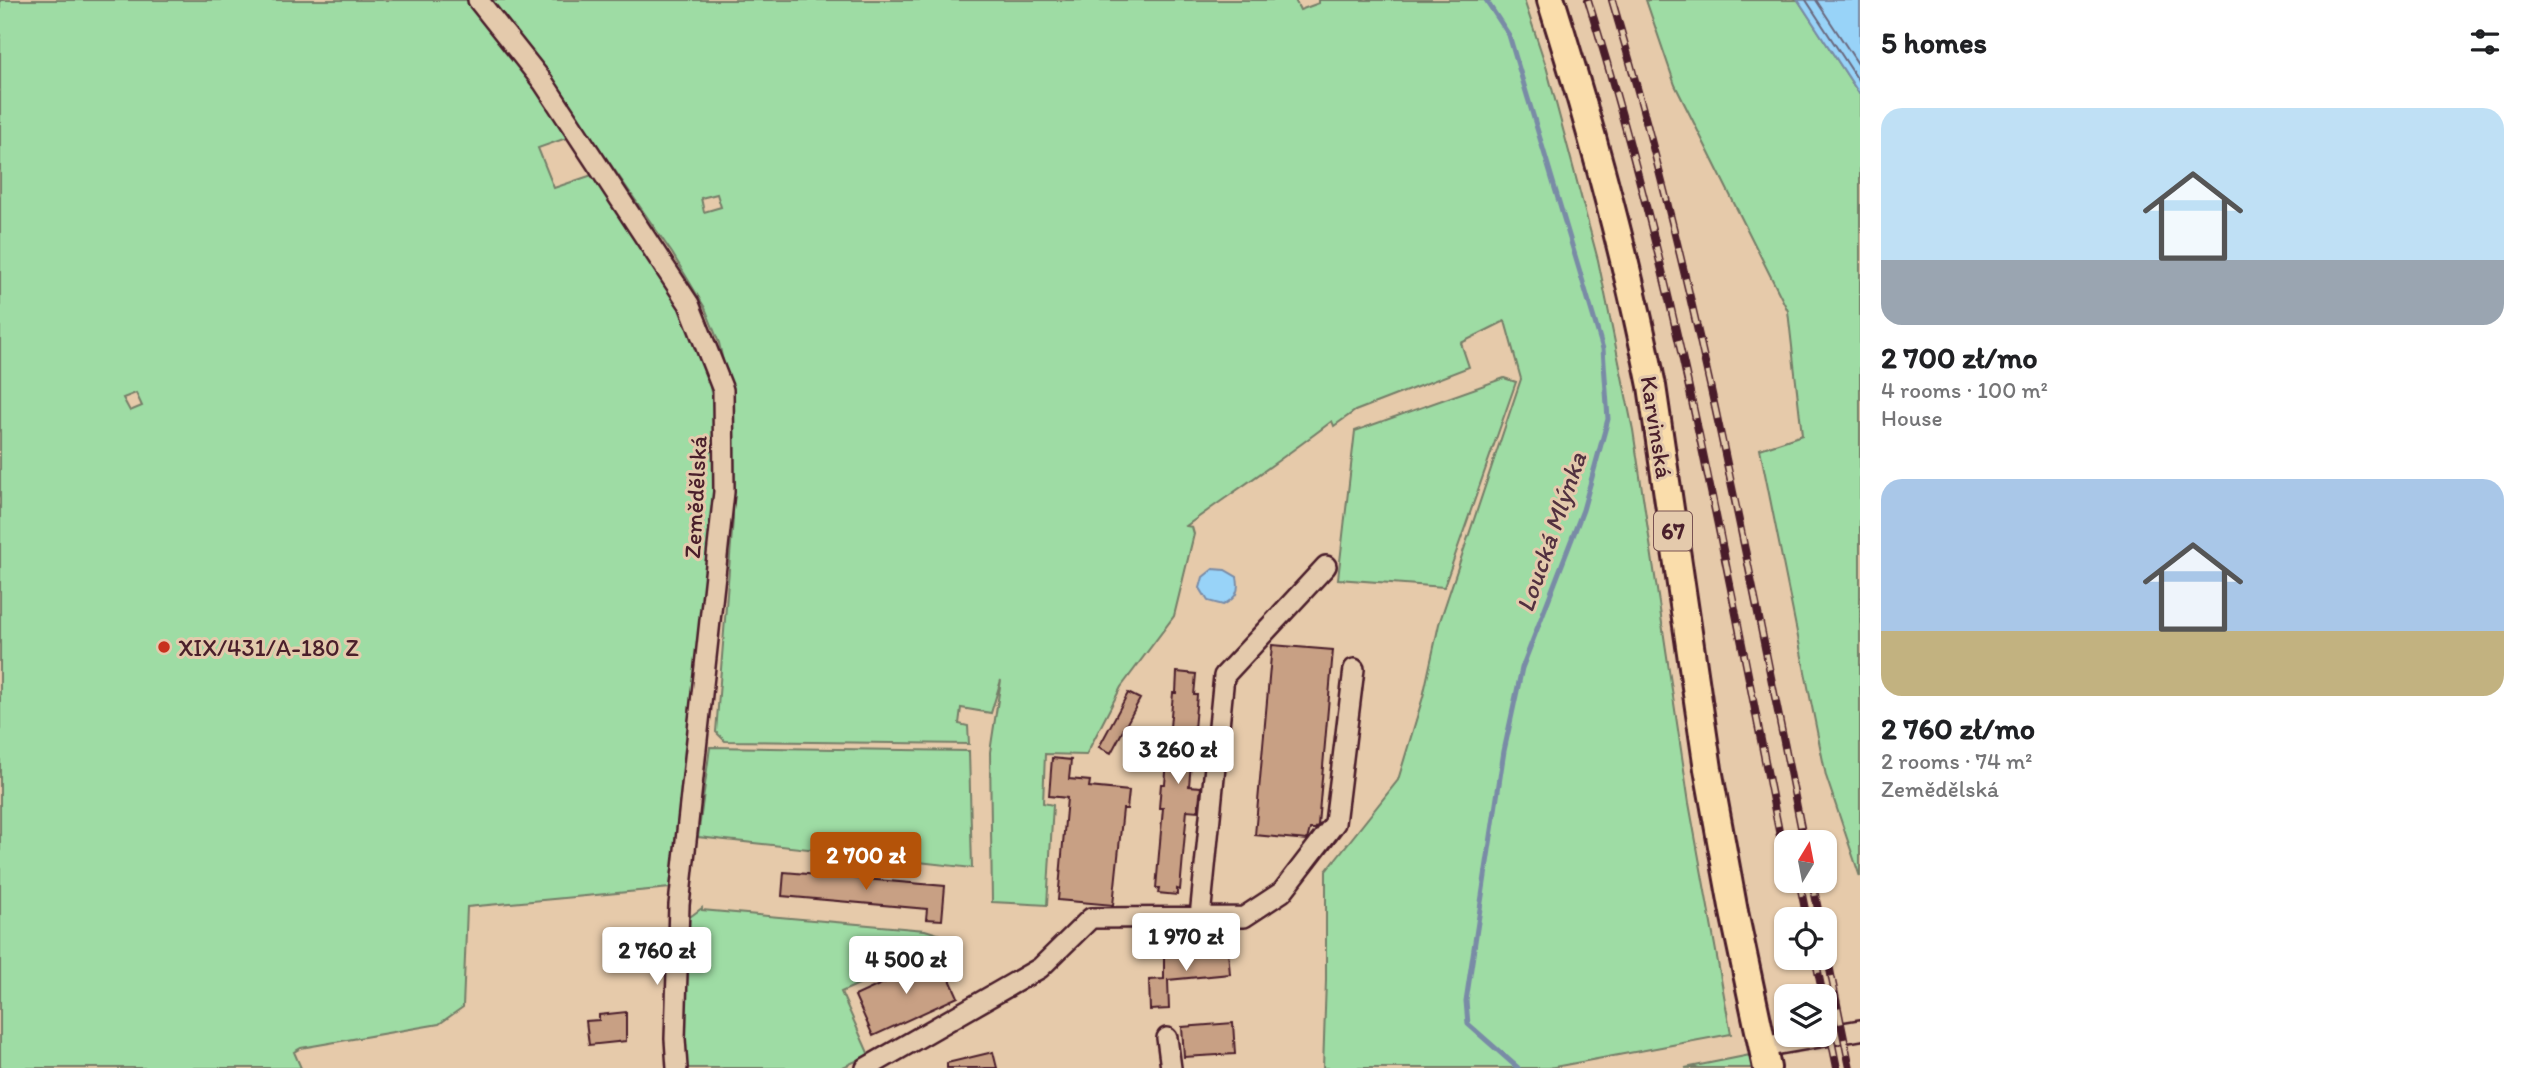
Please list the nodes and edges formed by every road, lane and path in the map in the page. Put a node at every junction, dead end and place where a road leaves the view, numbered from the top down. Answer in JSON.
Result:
{"nodes":[{"id":1,"x":478,"y":0,"type":"edge"},
{"id":2,"x":1552,"y":0,"type":"edge"},
{"id":3,"x":1326,"y":566,"type":"dead end"},
{"id":4,"x":1354,"y":669,"type":"dead end"},
{"id":5,"x":1200,"y":917,"type":"junction"},
{"id":6,"x":1860,"y":1030,"type":"edge"},
{"id":7,"x":1167,"y":1038,"type":"dead end"},
{"id":8,"x":1764,"y":1058,"type":"edge"},
{"id":9,"x":677,"y":1068,"type":"edge"},
{"id":10,"x":866,"y":1068,"type":"edge"},
{"id":11,"x":1171,"y":1068,"type":"edge"}],
"edges":[{"from":1,"to":9,"type":"street","name":"Zemědělská"},
{"from":2,"to":8,"type":"main road","name":"Karvinská","number":"67"},
{"from":3,"to":5,"type":"street"},
{"from":4,"to":5,"type":"street"},
{"from":5,"to":10,"type":"street"},
{"from":6,"to":8,"type":"street"},
{"from":7,"to":11,"type":"street"}]}
